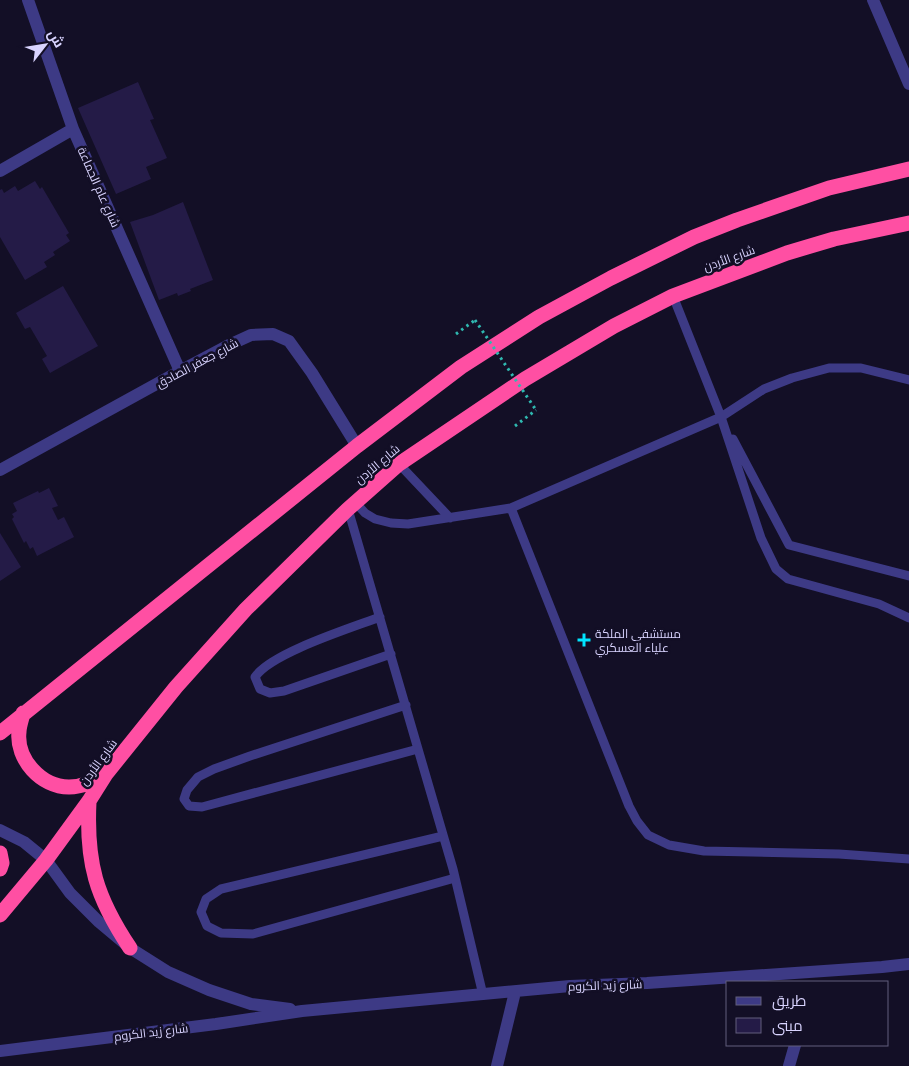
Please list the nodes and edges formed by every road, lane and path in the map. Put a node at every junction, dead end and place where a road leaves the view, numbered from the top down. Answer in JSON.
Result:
{"nodes":[{"id":1,"x":28,"y":0,"type":"edge"},
{"id":2,"x":873,"y":0,"type":"edge"},
{"id":3,"x":909,"y":84,"type":"edge"},
{"id":4,"x":73,"y":129,"type":"junction"},
{"id":5,"x":909,"y":169,"type":"edge"},
{"id":6,"x":0,"y":171,"type":"edge"},
{"id":7,"x":909,"y":223,"type":"edge"},
{"id":8,"x":673,"y":296,"type":"junction"},
{"id":9,"x":456,"y":334,"type":"dead end"},
{"id":10,"x":180,"y":371,"type":"junction"},
{"id":11,"x":909,"y":380,"type":"edge"},
{"id":12,"x":721,"y":417,"type":"junction"},
{"id":13,"x":515,"y":426,"type":"dead end"},
{"id":14,"x":357,"y":446,"type":"junction"},
{"id":15,"x":399,"y":464,"type":"junction"},
{"id":16,"x":0,"y":470,"type":"edge"},
{"id":17,"x":351,"y":506,"type":"junction"},
{"id":18,"x":511,"y":508,"type":"junction"},
{"id":19,"x":450,"y":518,"type":"junction"},
{"id":20,"x":909,"y":576,"type":"edge"},
{"id":21,"x":380,"y":617,"type":"junction"},
{"id":22,"x":909,"y":618,"type":"edge"},
{"id":23,"x":391,"y":654,"type":"junction"},
{"id":24,"x":406,"y":705,"type":"junction"},
{"id":25,"x":23,"y":713,"type":"junction"},
{"id":26,"x":0,"y":733,"type":"edge"},
{"id":27,"x":418,"y":749,"type":"junction"},
{"id":28,"x":106,"y":774,"type":"junction"},
{"id":29,"x":89,"y":801,"type":"junction"},
{"id":30,"x":0,"y":830,"type":"edge"},
{"id":31,"x":443,"y":836,"type":"junction"},
{"id":32,"x":0,"y":853,"type":"edge"},
{"id":33,"x":909,"y":859,"type":"edge"},
{"id":34,"x":46,"y":860,"type":"junction"},
{"id":35,"x":0,"y":869,"type":"edge"},
{"id":36,"x":455,"y":878,"type":"junction"},
{"id":37,"x":0,"y":914,"type":"edge"},
{"id":38,"x":130,"y":948,"type":"junction"},
{"id":39,"x":909,"y":964,"type":"edge"},
{"id":40,"x":811,"y":977,"type":"edge"},
{"id":41,"x":515,"y":992,"type":"junction"},
{"id":42,"x":483,"y":995,"type":"junction"},
{"id":43,"x":302,"y":1011,"type":"junction"},
{"id":44,"x":795,"y":1046,"type":"edge"},
{"id":45,"x":0,"y":1051,"type":"edge"},
{"id":46,"x":0,"y":1055,"type":"edge"},
{"id":47,"x":497,"y":1066,"type":"edge"},
{"id":48,"x":789,"y":1066,"type":"edge"}],
"edges":[{"from":1,"to":4,"type":"street","name":"شارع عام الجماعة"},
{"from":2,"to":3,"type":"street"},
{"from":4,"to":6,"type":"street"},
{"from":4,"to":10,"type":"street","name":"شارع عام الجماعة"},
{"from":5,"to":14,"type":"highway","name":"شارع الأردن"},
{"from":7,"to":8,"type":"highway","name":"شارع الأردن"},
{"from":8,"to":12,"type":"lane"},
{"from":8,"to":15,"type":"highway","name":"شارع الأردن"},
{"from":9,"to":13,"type":"path","bridge":true},
{"from":10,"to":14,"type":"street","name":"شارع جعفر الصادق"},
{"from":10,"to":16,"type":"street","name":"شارع جعفر الصادق"},
{"from":11,"to":12,"type":"lane"},
{"from":12,"to":18,"type":"lane"},
{"from":12,"to":20,"type":"lane"},
{"from":12,"to":22,"type":"lane"},
{"from":14,"to":25,"type":"highway","name":"شارع الأردن"},
{"from":15,"to":17,"type":"highway","name":"شارع الأردن"},
{"from":15,"to":19,"type":"lane"},
{"from":17,"to":19,"type":"lane"},
{"from":17,"to":21,"type":"lane"},
{"from":17,"to":28,"type":"highway","name":"شارع الأردن"},
{"from":18,"to":19,"type":"lane"},
{"from":18,"to":33,"type":"lane"},
{"from":21,"to":23,"type":"lane"},
{"from":21,"to":23,"type":"lane"},
{"from":23,"to":24,"type":"lane"},
{"from":24,"to":27,"type":"lane"},
{"from":24,"to":27,"type":"lane"},
{"from":25,"to":26,"type":"highway","name":"شارع الأردن"},
{"from":25,"to":28,"type":"highway"},
{"from":27,"to":31,"type":"lane"},
{"from":28,"to":29,"type":"highway","name":"شارع الأردن"},
{"from":29,"to":34,"type":"highway","name":"شارع الأردن"},
{"from":29,"to":38,"type":"highway"},
{"from":30,"to":34,"type":"street","name":"شارع زيد الكروم"},
{"from":31,"to":36,"type":"lane"},
{"from":31,"to":36,"type":"lane"},
{"from":32,"to":35,"type":"highway"},
{"from":34,"to":37,"type":"highway","name":"شارع الأردن"},
{"from":34,"to":38,"type":"street","name":"شارع زيد الكروم"},
{"from":36,"to":42,"type":"lane"},
{"from":38,"to":43,"type":"street","name":"شارع زيد الكروم"},
{"from":39,"to":40,"type":"street","name":"شارع زيد الكروم"},
{"from":40,"to":41,"type":"street","name":"شارع زيد الكروم"},
{"from":41,"to":42,"type":"street","name":"شارع زيد الكروم"},
{"from":41,"to":47,"type":"street"},
{"from":42,"to":43,"type":"street","name":"شارع زيد الكروم"},
{"from":43,"to":45,"type":"street","name":"شارع زيد الكروم"},
{"from":44,"to":48,"type":"street"},
{"from":45,"to":46,"type":"lane"}]}
